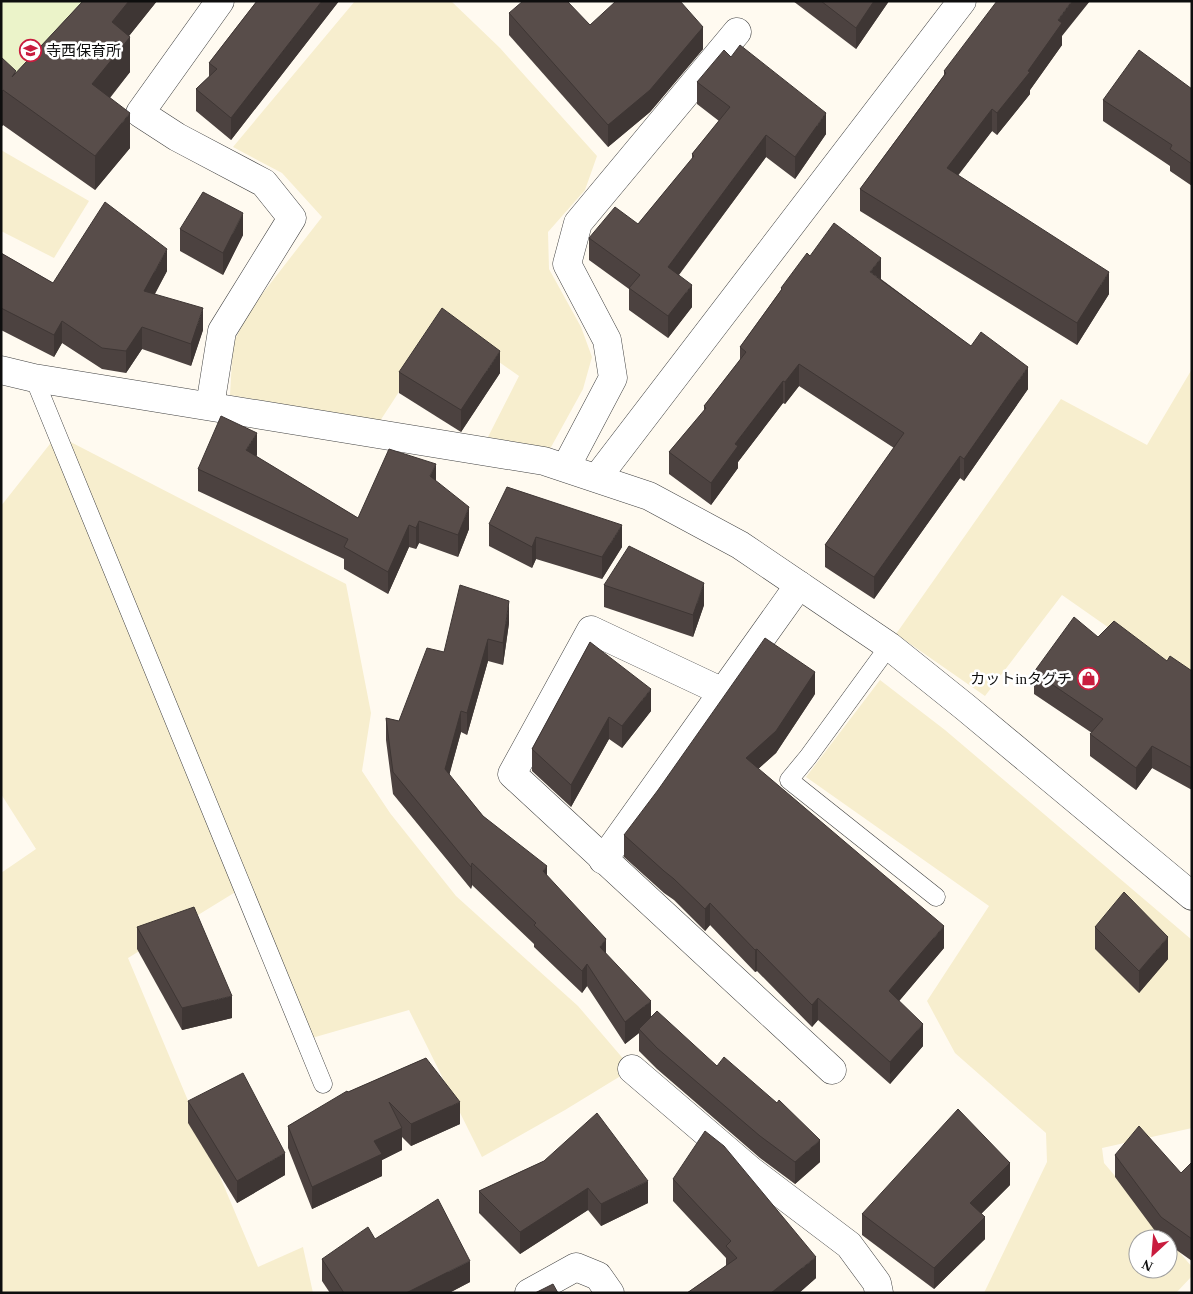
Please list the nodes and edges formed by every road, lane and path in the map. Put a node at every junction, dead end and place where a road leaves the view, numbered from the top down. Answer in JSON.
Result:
{"nodes":[{"id":1,"x":220,"y":1,"type":"edge"},
{"id":2,"x":962,"y":1,"type":"edge"},
{"id":3,"x":737,"y":32,"type":"dead end"},
{"id":4,"x":1,"y":370,"type":"edge"},
{"id":5,"x":34,"y":378,"type":"junction"},
{"id":6,"x":210,"y":406,"type":"junction"},
{"id":7,"x":566,"y":467,"type":"junction"},
{"id":8,"x":596,"y":478,"type":"junction"},
{"id":9,"x":799,"y":585,"type":"junction"},
{"id":10,"x":889,"y":646,"type":"junction"},
{"id":11,"x":723,"y":692,"type":"junction"},
{"id":12,"x":603,"y":860,"type":"junction"},
{"id":13,"x":1192,"y":896,"type":"edge"},
{"id":14,"x":936,"y":897,"type":"dead end"},
{"id":15,"x":632,"y":1069,"type":"dead end"},
{"id":16,"x":832,"y":1070,"type":"dead end"},
{"id":17,"x":323,"y":1084,"type":"dead end"},
{"id":18,"x":873,"y":1289,"type":"edge"},
{"id":19,"x":530,"y":1293,"type":"edge"},
{"id":20,"x":610,"y":1293,"type":"edge"}],
"edges":[{"from":1,"to":6,"type":"street"},
{"from":2,"to":8,"type":"street"},
{"from":3,"to":7,"type":"street"},
{"from":4,"to":5,"type":"street"},
{"from":5,"to":6,"type":"street"},
{"from":5,"to":17,"type":"lane"},
{"from":6,"to":7,"type":"street"},
{"from":7,"to":8,"type":"street"},
{"from":8,"to":9,"type":"street"},
{"from":9,"to":10,"type":"street"},
{"from":9,"to":11,"type":"street"},
{"from":10,"to":13,"type":"street"},
{"from":10,"to":14,"type":"lane"},
{"from":11,"to":12,"type":"street"},
{"from":11,"to":12,"type":"street"},
{"from":12,"to":16,"type":"street"},
{"from":15,"to":18,"type":"street"},
{"from":19,"to":20,"type":"street"}]}
